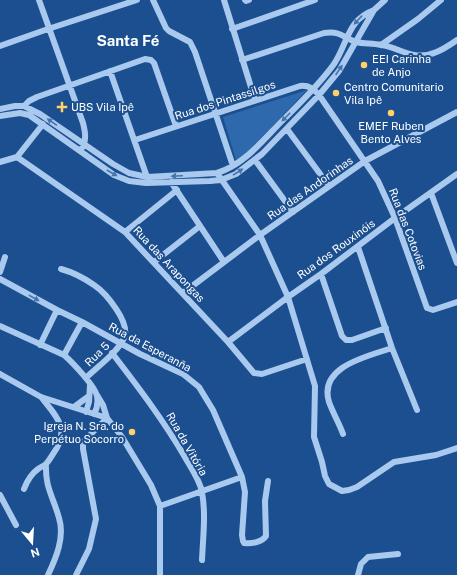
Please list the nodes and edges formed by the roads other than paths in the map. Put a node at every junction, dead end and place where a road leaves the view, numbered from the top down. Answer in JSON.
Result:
{"nodes":[{"id":1,"x":39,"y":0,"type":"edge"},
{"id":2,"x":137,"y":0,"type":"edge"},
{"id":3,"x":153,"y":0,"type":"edge"},
{"id":4,"x":224,"y":0,"type":"edge"},
{"id":5,"x":245,"y":0,"type":"edge"},
{"id":6,"x":250,"y":0,"type":"edge"},
{"id":7,"x":315,"y":0,"type":"edge"},
{"id":8,"x":385,"y":0,"type":"edge"},
{"id":9,"x":442,"y":0,"type":"edge"},
{"id":10,"x":374,"y":10,"type":"junction"},
{"id":11,"x":48,"y":29,"type":"junction"},
{"id":12,"x":232,"y":29,"type":"junction"},
{"id":13,"x":347,"y":37,"type":"junction"},
{"id":14,"x":457,"y":40,"type":"edge"},
{"id":15,"x":356,"y":42,"type":"junction"},
{"id":16,"x":381,"y":45,"type":"junction"},
{"id":17,"x":0,"y":46,"type":"edge"},
{"id":18,"x":242,"y":60,"type":"junction"},
{"id":19,"x":110,"y":71,"type":"junction"},
{"id":20,"x":69,"y":85,"type":"junction"},
{"id":21,"x":314,"y":90,"type":"junction"},
{"id":22,"x":319,"y":95,"type":"junction"},
{"id":23,"x":255,"y":100,"type":"junction"},
{"id":24,"x":24,"y":106,"type":"junction"},
{"id":25,"x":0,"y":109,"type":"edge"},
{"id":26,"x":457,"y":112,"type":"edge"},
{"id":27,"x":215,"y":114,"type":"junction"},
{"id":28,"x":0,"y":116,"type":"edge"},
{"id":29,"x":43,"y":124,"type":"junction"},
{"id":30,"x":176,"y":126,"type":"junction"},
{"id":31,"x":287,"y":129,"type":"junction"},
{"id":32,"x":135,"y":140,"type":"junction"},
{"id":33,"x":84,"y":145,"type":"junction"},
{"id":34,"x":80,"y":152,"type":"junction"},
{"id":35,"x":17,"y":157,"type":"junction"},
{"id":36,"x":256,"y":160,"type":"junction"},
{"id":37,"x":365,"y":161,"type":"junction"},
{"id":38,"x":0,"y":162,"type":"edge"},
{"id":39,"x":233,"y":166,"type":"junction"},
{"id":40,"x":217,"y":173,"type":"junction"},
{"id":41,"x":457,"y":174,"type":"edge"},
{"id":42,"x":147,"y":177,"type":"junction"},
{"id":43,"x":221,"y":180,"type":"junction"},
{"id":44,"x":171,"y":182,"type":"junction"},
{"id":45,"x":329,"y":186,"type":"junction"},
{"id":46,"x":177,"y":190,"type":"junction"},
{"id":47,"x":431,"y":193,"type":"junction"},
{"id":48,"x":293,"y":212,"type":"junction"},
{"id":49,"x":395,"y":218,"type":"junction"},
{"id":50,"x":200,"y":226,"type":"junction"},
{"id":51,"x":125,"y":232,"type":"junction"},
{"id":52,"x":260,"y":235,"type":"junction"},
{"id":53,"x":358,"y":247,"type":"junction"},
{"id":54,"x":5,"y":257,"type":"dead end"},
{"id":55,"x":154,"y":262,"type":"junction"},
{"id":56,"x":224,"y":262,"type":"junction"},
{"id":57,"x":457,"y":263,"type":"edge"},
{"id":58,"x":60,"y":269,"type":"dead end"},
{"id":59,"x":0,"y":272,"type":"edge"},
{"id":60,"x":321,"y":274,"type":"junction"},
{"id":61,"x":0,"y":279,"type":"edge"},
{"id":62,"x":183,"y":293,"type":"junction"},
{"id":63,"x":288,"y":297,"type":"junction"},
{"id":64,"x":457,"y":302,"type":"edge"},
{"id":65,"x":57,"y":310,"type":"junction"},
{"id":66,"x":82,"y":322,"type":"junction"},
{"id":67,"x":0,"y":326,"type":"edge"},
{"id":68,"x":386,"y":328,"type":"junction"},
{"id":69,"x":228,"y":342,"type":"junction"},
{"id":70,"x":121,"y":343,"type":"junction"},
{"id":71,"x":40,"y":345,"type":"junction"},
{"id":72,"x":392,"y":348,"type":"junction"},
{"id":73,"x":112,"y":353,"type":"junction"},
{"id":74,"x":64,"y":355,"type":"junction"},
{"id":75,"x":307,"y":359,"type":"junction"},
{"id":76,"x":0,"y":374,"type":"edge"},
{"id":77,"x":86,"y":378,"type":"junction"},
{"id":78,"x":90,"y":385,"type":"junction"},
{"id":79,"x":97,"y":395,"type":"junction"},
{"id":80,"x":89,"y":396,"type":"junction"},
{"id":81,"x":41,"y":397,"type":"junction"},
{"id":82,"x":74,"y":407,"type":"junction"},
{"id":83,"x":418,"y":410,"type":"dead end"},
{"id":84,"x":86,"y":412,"type":"junction"},
{"id":85,"x":94,"y":414,"type":"junction"},
{"id":86,"x":107,"y":418,"type":"junction"},
{"id":87,"x":343,"y":434,"type":"dead end"},
{"id":88,"x":457,"y":448,"type":"edge"},
{"id":89,"x":46,"y":464,"type":"junction"},
{"id":90,"x":242,"y":477,"type":"junction"},
{"id":91,"x":268,"y":481,"type":"dead end"},
{"id":92,"x":24,"y":489,"type":"dead end"},
{"id":93,"x":202,"y":490,"type":"junction"},
{"id":94,"x":0,"y":495,"type":"edge"},
{"id":95,"x":160,"y":506,"type":"junction"},
{"id":96,"x":16,"y":525,"type":"dead end"},
{"id":97,"x":398,"y":554,"type":"dead end"},
{"id":98,"x":202,"y":560,"type":"dead end"},
{"id":99,"x":48,"y":575,"type":"edge"},
{"id":100,"x":76,"y":575,"type":"edge"},
{"id":101,"x":160,"y":575,"type":"edge"},
{"id":102,"x":358,"y":575,"type":"edge"}],
"edges":[{"from":1,"to":11,"type":"street"},
{"from":2,"to":11,"type":"street"},
{"from":3,"to":27,"type":"street"},
{"from":4,"to":12,"type":"street"},
{"from":5,"to":6,"type":"street"},
{"from":7,"to":12,"type":"street"},
{"from":8,"to":10,"type":"street"},
{"from":9,"to":16,"type":"street"},
{"from":10,"to":13,"type":"street","one_way":true},
{"from":10,"to":15,"type":"street"},
{"from":11,"to":17,"type":"street"},
{"from":11,"to":20,"type":"street"},
{"from":12,"to":18,"type":"street"},
{"from":13,"to":15,"type":"street"},
{"from":13,"to":18,"type":"street"},
{"from":13,"to":21,"type":"street"},
{"from":14,"to":16,"type":"street"},
{"from":15,"to":16,"type":"street"},
{"from":22,"to":15,"type":"street","one_way":true},
{"from":18,"to":23,"type":"street"},
{"from":19,"to":20,"type":"street"},
{"from":19,"to":30,"type":"street"},
{"from":19,"to":32,"type":"street"},
{"from":20,"to":24,"type":"street"},
{"from":20,"to":33,"type":"street"},
{"from":21,"to":22,"type":"street"},
{"from":21,"to":23,"type":"street","name":"Rua dos Pintassilgos"},
{"from":21,"to":39,"type":"street","one_way":true},
{"from":22,"to":31,"type":"street"},
{"from":22,"to":37,"type":"street","name":"Rua das Cotovias"},
{"from":23,"to":27,"type":"street","name":"Rua dos Pintassilgos"},
{"from":24,"to":25,"type":"street"},
{"from":33,"to":24,"type":"street","one_way":true},
{"from":26,"to":37,"type":"street","name":"Rua das Andorinhas"},
{"from":27,"to":30,"type":"street","name":"Rua dos Pintassilgos"},
{"from":27,"to":39,"type":"street"},
{"from":28,"to":29,"type":"street"},
{"from":29,"to":34,"type":"street"},
{"from":29,"to":35,"type":"street"},
{"from":30,"to":32,"type":"street","name":"Rua dos Pintassilgos"},
{"from":31,"to":36,"type":"street"},
{"from":31,"to":45,"type":"street"},
{"from":32,"to":42,"type":"street"},
{"from":33,"to":34,"type":"street"},
{"from":33,"to":42,"type":"street"},
{"from":34,"to":44,"type":"street","one_way":true},
{"from":35,"to":38,"type":"street"},
{"from":35,"to":51,"type":"street","name":"Rua das Arapongas"},
{"from":43,"to":36,"type":"street","one_way":true},
{"from":36,"to":48,"type":"street"},
{"from":37,"to":45,"type":"street","name":"Rua das Andorinhas"},
{"from":37,"to":49,"type":"street","name":"Rua das Cotovias"},
{"from":39,"to":40,"type":"street"},
{"from":40,"to":42,"type":"street","one_way":true},
{"from":40,"to":43,"type":"street"},
{"from":41,"to":47,"type":"street","name":"Rua dos Rouxinóis"},
{"from":43,"to":44,"type":"street"},
{"from":43,"to":52,"type":"street"},
{"from":44,"to":46,"type":"street"},
{"from":45,"to":48,"type":"street","name":"Rua das Andorinhas"},
{"from":46,"to":50,"type":"street"},
{"from":46,"to":51,"type":"street"},
{"from":47,"to":49,"type":"street","name":"Rua dos Rouxinóis"},
{"from":47,"to":57,"type":"street"},
{"from":48,"to":52,"type":"street","name":"Rua das Andorinhas"},
{"from":49,"to":53,"type":"street","name":"Rua dos Rouxinóis"},
{"from":49,"to":64,"type":"street","name":"Rua das Cotovias"},
{"from":50,"to":55,"type":"street"},
{"from":50,"to":56,"type":"street"},
{"from":51,"to":55,"type":"street","name":"Rua das Arapongas"},
{"from":52,"to":56,"type":"street","name":"Rua das Andorinhas"},
{"from":52,"to":63,"type":"street"},
{"from":53,"to":60,"type":"street","name":"Rua dos Rouxinóis"},
{"from":53,"to":68,"type":"street"},
{"from":54,"to":59,"type":"street"},
{"from":55,"to":62,"type":"street","name":"Rua das Arapongas"},
{"from":56,"to":62,"type":"street","name":"Rua das Andorinhas"},
{"from":58,"to":70,"type":"street"},
{"from":60,"to":63,"type":"street","name":"Rua dos Rouxinóis"},
{"from":60,"to":68,"type":"street"},
{"from":61,"to":65,"type":"street","name":"Rua da Esperanña","one_way":true},
{"from":62,"to":69,"type":"street","name":"Rua das Arapongas"},
{"from":63,"to":69,"type":"street","name":"Rua dos Rouxinóis"},
{"from":63,"to":75,"type":"street"},
{"from":65,"to":66,"type":"street","name":"Rua da Esperanña"},
{"from":65,"to":71,"type":"street"},
{"from":66,"to":70,"type":"street","name":"Rua da Esperanña"},
{"from":66,"to":74,"type":"street"},
{"from":67,"to":71,"type":"street"},
{"from":68,"to":72,"type":"street"},
{"from":69,"to":75,"type":"street","name":"Rua das Arapongas"},
{"from":70,"to":73,"type":"street","name":"Rua 5"},
{"from":70,"to":90,"type":"street","name":"Rua da Esperanña"},
{"from":71,"to":74,"type":"street"},
{"from":72,"to":83,"type":"street"},
{"from":72,"to":87,"type":"street"},
{"from":73,"to":77,"type":"street","name":"Rua 5"},
{"from":73,"to":93,"type":"street","name":"Rua da Vitória"},
{"from":74,"to":77,"type":"street"},
{"from":75,"to":88,"type":"street"},
{"from":76,"to":81,"type":"street"},
{"from":77,"to":78,"type":"street"},
{"from":78,"to":79,"type":"street"},
{"from":78,"to":80,"type":"street"},
{"from":79,"to":85,"type":"street"},
{"from":79,"to":86,"type":"street"},
{"from":80,"to":82,"type":"street"},
{"from":80,"to":84,"type":"street"},
{"from":81,"to":82,"type":"street"},
{"from":81,"to":89,"type":"street"},
{"from":82,"to":84,"type":"street"},
{"from":84,"to":85,"type":"street"},
{"from":85,"to":86,"type":"street"},
{"from":86,"to":95,"type":"street"},
{"from":86,"to":100,"type":"street"},
{"from":89,"to":92,"type":"street"},
{"from":89,"to":99,"type":"street"},
{"from":90,"to":91,"type":"street","name":"Rua da Esperanña"},
{"from":90,"to":93,"type":"street"},
{"from":93,"to":95,"type":"street"},
{"from":93,"to":98,"type":"street","name":"Rua da Vitória"},
{"from":94,"to":96,"type":"street"},
{"from":95,"to":101,"type":"street"},
{"from":97,"to":102,"type":"street"}]}
